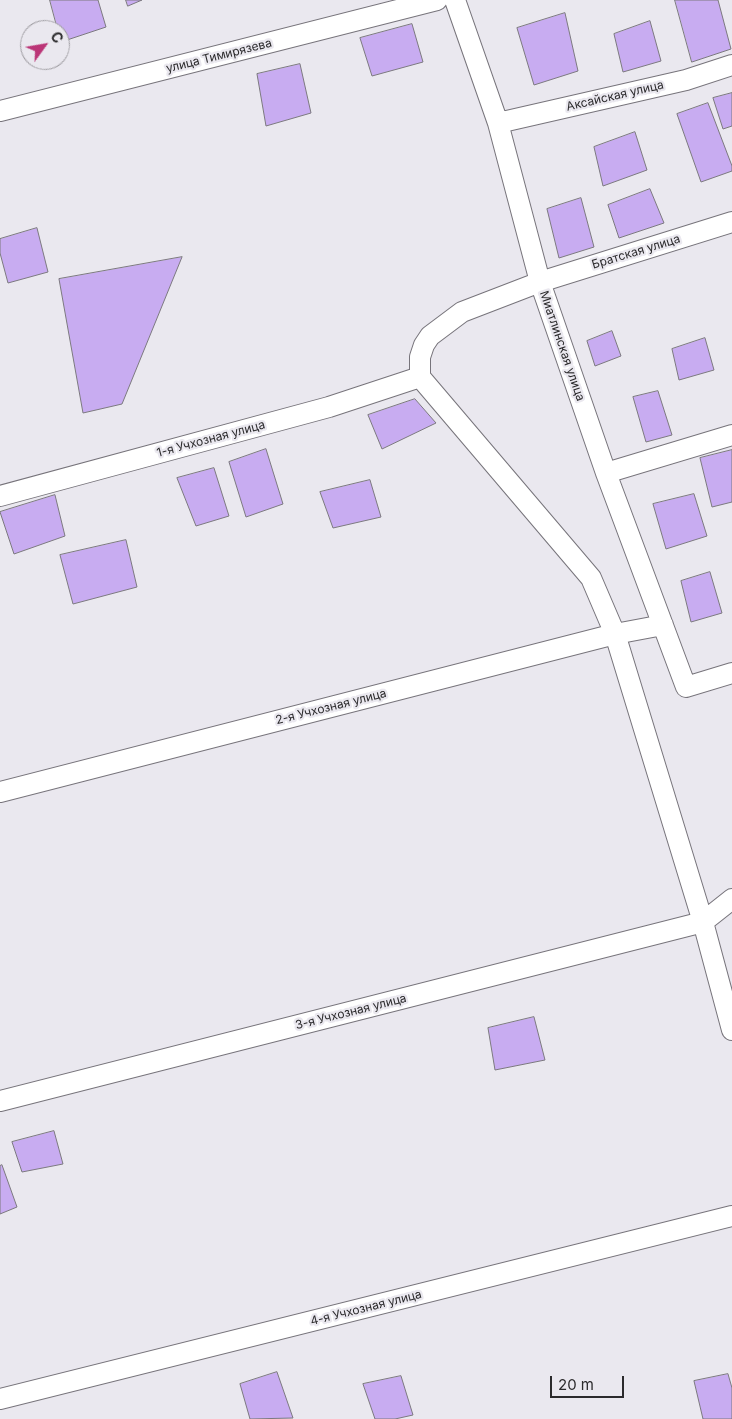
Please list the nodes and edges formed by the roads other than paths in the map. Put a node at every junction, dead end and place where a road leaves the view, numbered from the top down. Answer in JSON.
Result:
{"nodes":[{"id":1,"x":437,"y":0,"type":"edge"},
{"id":2,"x":455,"y":0,"type":"edge"},
{"id":3,"x":732,"y":65,"type":"edge"},
{"id":4,"x":0,"y":111,"type":"edge"},
{"id":5,"x":498,"y":124,"type":"junction"},
{"id":6,"x":732,"y":222,"type":"edge"},
{"id":7,"x":540,"y":282,"type":"junction"},
{"id":8,"x":420,"y":377,"type":"junction"},
{"id":9,"x":732,"y":435,"type":"edge"},
{"id":10,"x":606,"y":473,"type":"junction"},
{"id":11,"x":0,"y":496,"type":"edge"},
{"id":12,"x":663,"y":625,"type":"junction"},
{"id":13,"x":615,"y":634,"type":"junction"},
{"id":14,"x":732,"y":673,"type":"edge"},
{"id":15,"x":0,"y":792,"type":"edge"},
{"id":16,"x":732,"y":899,"type":"edge"},
{"id":17,"x":703,"y":922,"type":"junction"},
{"id":18,"x":732,"y":1030,"type":"edge"},
{"id":19,"x":0,"y":1101,"type":"edge"},
{"id":20,"x":732,"y":1216,"type":"edge"},
{"id":21,"x":0,"y":1399,"type":"edge"}],
"edges":[{"from":1,"to":4,"type":"street","name":"улица Тимирязева"},
{"from":2,"to":5,"type":"street","name":"Миатлинская улица"},
{"from":3,"to":5,"type":"street","name":"Аксайская улица"},
{"from":5,"to":7,"type":"street","name":"Миатлинская улица"},
{"from":6,"to":7,"type":"street","name":"Братская улица"},
{"from":7,"to":8,"type":"street","name":"Братская улица"},
{"from":7,"to":10,"type":"street","name":"Миатлинская улица"},
{"from":8,"to":11,"type":"street","name":"1-я Учхозная улица"},
{"from":8,"to":13,"type":"street"},
{"from":9,"to":10,"type":"street"},
{"from":10,"to":12,"type":"street","name":"Миатлинская улица"},
{"from":12,"to":13,"type":"street","name":"2-я Учхозная улица"},
{"from":12,"to":14,"type":"street","name":"Миатлинская улица"},
{"from":13,"to":15,"type":"street","name":"2-я Учхозная улица"},
{"from":13,"to":17,"type":"street"},
{"from":16,"to":17,"type":"street"},
{"from":17,"to":18,"type":"street"},
{"from":17,"to":19,"type":"street","name":"3-я Учхозная улица"},
{"from":20,"to":21,"type":"street","name":"4-я Учхозная улица"}]}
